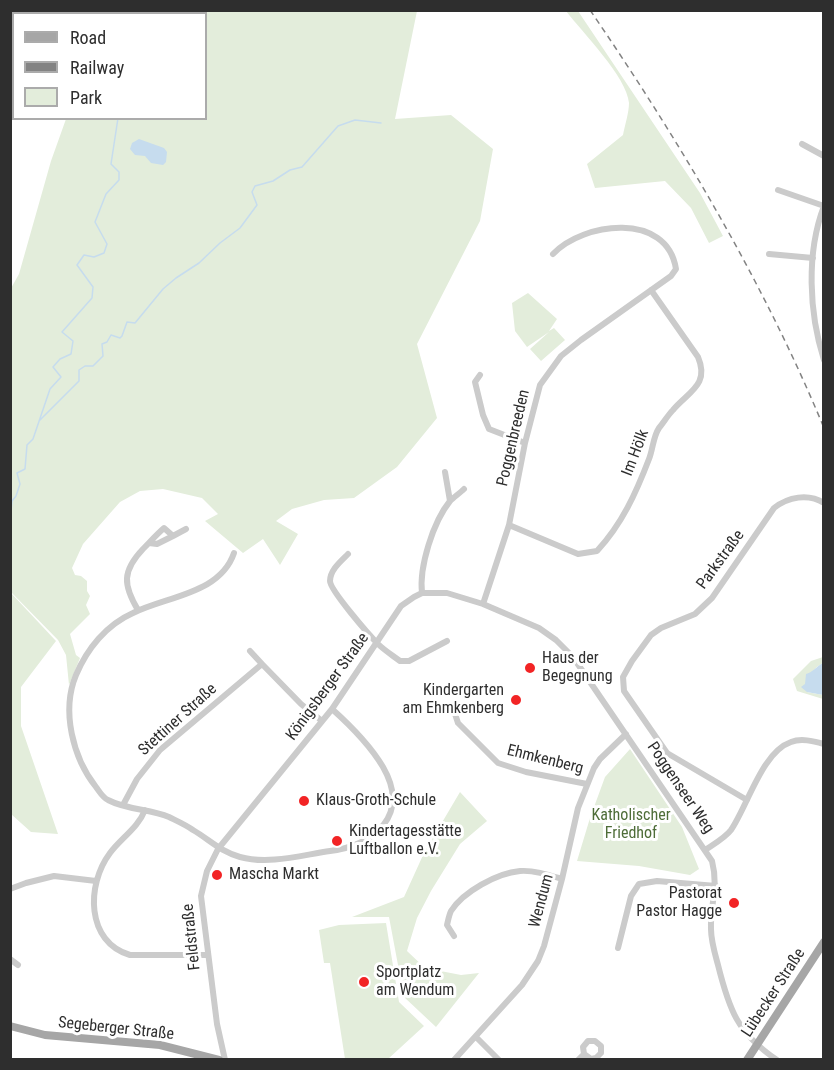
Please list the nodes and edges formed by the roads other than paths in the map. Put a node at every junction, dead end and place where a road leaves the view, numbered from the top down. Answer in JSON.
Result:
{"nodes":[{"id":1,"x":802,"y":144,"type":"dead end"},
{"id":2,"x":824,"y":156,"type":"edge"},
{"id":3,"x":777,"y":190,"type":"dead end"},
{"id":4,"x":824,"y":206,"type":"edge"},
{"id":5,"x":814,"y":249,"type":"junction"},
{"id":6,"x":822,"y":250,"type":"edge"},
{"id":7,"x":553,"y":254,"type":"dead end"},
{"id":8,"x":769,"y":254,"type":"dead end"},
{"id":9,"x":813,"y":258,"type":"junction"},
{"id":10,"x":651,"y":290,"type":"junction"},
{"id":11,"x":824,"y":360,"type":"edge"},
{"id":12,"x":480,"y":375,"type":"dead end"},
{"id":13,"x":525,"y":443,"type":"junction"},
{"id":14,"x":445,"y":472,"type":"dead end"},
{"id":15,"x":464,"y":489,"type":"dead end"},
{"id":16,"x":450,"y":501,"type":"junction"},
{"id":17,"x":824,"y":503,"type":"edge"},
{"id":18,"x":509,"y":525,"type":"junction"},
{"id":19,"x":186,"y":530,"type":"dead end"},
{"id":20,"x":173,"y":536,"type":"junction"},
{"id":21,"x":149,"y":543,"type":"junction"},
{"id":22,"x":234,"y":553,"type":"dead end"},
{"id":23,"x":348,"y":554,"type":"dead end"},
{"id":24,"x":422,"y":593,"type":"junction"},
{"id":25,"x":483,"y":604,"type":"junction"},
{"id":26,"x":138,"y":610,"type":"junction"},
{"id":27,"x":447,"y":641,"type":"dead end"},
{"id":28,"x":378,"y":644,"type":"junction"},
{"id":29,"x":250,"y":651,"type":"dead end"},
{"id":30,"x":262,"y":664,"type":"junction"},
{"id":31,"x":452,"y":705,"type":"dead end"},
{"id":32,"x":332,"y":709,"type":"junction"},
{"id":33,"x":322,"y":722,"type":"junction"},
{"id":34,"x":626,"y":734,"type":"junction"},
{"id":35,"x":824,"y":744,"type":"edge"},
{"id":36,"x":587,"y":784,"type":"junction"},
{"id":37,"x":747,"y":800,"type":"junction"},
{"id":38,"x":123,"y":805,"type":"junction"},
{"id":39,"x":145,"y":810,"type":"junction"},
{"id":40,"x":218,"y":849,"type":"junction"},
{"id":41,"x":705,"y":850,"type":"junction"},
{"id":42,"x":562,"y":879,"type":"junction"},
{"id":43,"x":96,"y":881,"type":"junction"},
{"id":44,"x":716,"y":886,"type":"junction"},
{"id":45,"x":10,"y":889,"type":"edge"},
{"id":46,"x":454,"y":936,"type":"dead end"},
{"id":47,"x":824,"y":942,"type":"edge"},
{"id":48,"x":618,"y":948,"type":"dead end"},
{"id":49,"x":207,"y":955,"type":"junction"},
{"id":50,"x":10,"y":959,"type":"edge"},
{"id":51,"x":18,"y":965,"type":"dead end"},
{"id":52,"x":10,"y":1026,"type":"edge"},
{"id":53,"x":476,"y":1037,"type":"junction"},
{"id":54,"x":757,"y":1044,"type":"junction"},
{"id":55,"x":584,"y":1054,"type":"dead end"},
{"id":56,"x":219,"y":1059,"type":"edge"},
{"id":57,"x":225,"y":1059,"type":"edge"},
{"id":58,"x":454,"y":1059,"type":"edge"},
{"id":59,"x":499,"y":1059,"type":"edge"},
{"id":60,"x":578,"y":1059,"type":"edge"},
{"id":61,"x":747,"y":1059,"type":"edge"},
{"id":62,"x":777,"y":1059,"type":"edge"}],
"edges":[{"from":1,"to":2,"type":"street"},
{"from":3,"to":4,"type":"street"},
{"from":4,"to":5,"type":"street"},
{"from":5,"to":6,"type":"street"},
{"from":5,"to":9,"type":"street"},
{"from":7,"to":10,"type":"street","name":"Poggenbreeden"},
{"from":8,"to":9,"type":"street"},
{"from":9,"to":11,"type":"street"},
{"from":10,"to":13,"type":"street","name":"Poggenbreeden"},
{"from":10,"to":18,"type":"street","name":"Im Hölk"},
{"from":12,"to":13,"type":"street"},
{"from":13,"to":18,"type":"street","name":"Poggenbreeden"},
{"from":14,"to":16,"type":"street"},
{"from":15,"to":16,"type":"street"},
{"from":16,"to":24,"type":"street"},
{"from":17,"to":37,"type":"street","name":"Parkstraße"},
{"from":18,"to":25,"type":"street","name":"Poggenbreeden"},
{"from":19,"to":20,"type":"street"},
{"from":20,"to":21,"type":"street"},
{"from":20,"to":21,"type":"street"},
{"from":21,"to":26,"type":"street"},
{"from":22,"to":26,"type":"street"},
{"from":23,"to":28,"type":"street"},
{"from":24,"to":25,"type":"street"},
{"from":24,"to":28,"type":"street","name":"Königsberger Straße"},
{"from":25,"to":34,"type":"street","name":"Poggenseer Weg"},
{"from":26,"to":38,"type":"street"},
{"from":27,"to":28,"type":"street"},
{"from":28,"to":32,"type":"street","name":"Königsberger Straße"},
{"from":29,"to":30,"type":"street"},
{"from":30,"to":33,"type":"street"},
{"from":30,"to":38,"type":"street","name":"Stettiner Straße"},
{"from":31,"to":36,"type":"street","name":"Ehmkenberg"},
{"from":32,"to":33,"type":"street","name":"Königsberger Straße"},
{"from":32,"to":40,"type":"street"},
{"from":33,"to":40,"type":"street","name":"Königsberger Straße"},
{"from":34,"to":36,"type":"street","name":"Wendum"},
{"from":34,"to":41,"type":"street","name":"Poggenseer Weg"},
{"from":35,"to":37,"type":"street"},
{"from":36,"to":42,"type":"street","name":"Wendum"},
{"from":37,"to":41,"type":"street"},
{"from":38,"to":39,"type":"street"},
{"from":39,"to":40,"type":"street"},
{"from":39,"to":43,"type":"street"},
{"from":40,"to":49,"type":"street","name":"Feldstraße"},
{"from":41,"to":44,"type":"street","name":"Poggenseer Weg"},
{"from":42,"to":46,"type":"street"},
{"from":42,"to":53,"type":"street","name":"Wendum"},
{"from":43,"to":45,"type":"street"},
{"from":43,"to":49,"type":"street"},
{"from":44,"to":48,"type":"street"},
{"from":44,"to":54,"type":"street","name":"Poggenseer Weg"},
{"from":47,"to":54,"type":"main road","name":"Lübecker Straße"},
{"from":49,"to":57,"type":"street","name":"Feldstraße"},
{"from":50,"to":51,"type":"street"},
{"from":52,"to":56,"type":"main road","name":"Segeberger Straße"},
{"from":53,"to":58,"type":"street","name":"Wendum"},
{"from":53,"to":59,"type":"street"},
{"from":54,"to":61,"type":"main road","name":"Lübecker Straße"},
{"from":54,"to":62,"type":"street","name":"Poggenseer Weg"},
{"from":55,"to":60,"type":"street"}]}
